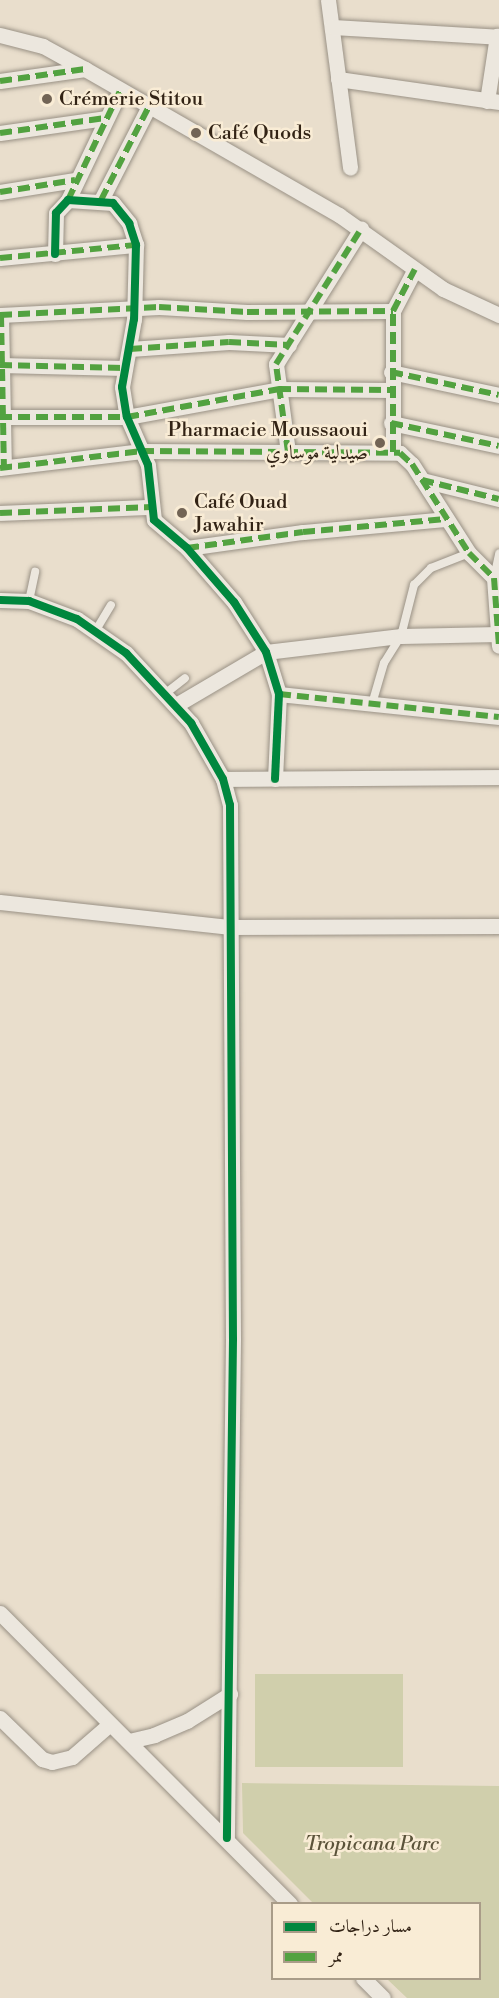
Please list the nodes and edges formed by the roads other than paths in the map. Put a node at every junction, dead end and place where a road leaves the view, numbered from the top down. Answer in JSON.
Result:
{"nodes":[{"id":1,"x":328,"y":0,"type":"edge"},
{"id":2,"x":332,"y":27,"type":"junction"},
{"id":3,"x":0,"y":34,"type":"edge"},
{"id":4,"x":498,"y":36,"type":"edge"},
{"id":5,"x":86,"y":69,"type":"junction"},
{"id":6,"x":338,"y":79,"type":"junction"},
{"id":7,"x":0,"y":81,"type":"edge"},
{"id":8,"x":120,"y":91,"type":"junction"},
{"id":9,"x":493,"y":102,"type":"edge"},
{"id":10,"x":148,"y":108,"type":"junction"},
{"id":11,"x":105,"y":118,"type":"junction"},
{"id":12,"x":0,"y":133,"type":"edge"},
{"id":13,"x":350,"y":168,"type":"dead end"},
{"id":14,"x":75,"y":180,"type":"junction"},
{"id":15,"x":0,"y":192,"type":"edge"},
{"id":16,"x":101,"y":200,"type":"junction"},
{"id":17,"x":68,"y":201,"type":"junction"},
{"id":18,"x":361,"y":229,"type":"junction"},
{"id":19,"x":136,"y":245,"type":"junction"},
{"id":20,"x":55,"y":254,"type":"junction"},
{"id":21,"x":0,"y":258,"type":"edge"},
{"id":22,"x":415,"y":269,"type":"junction"},
{"id":23,"x":134,"y":309,"type":"junction"},
{"id":24,"x":393,"y":311,"type":"junction"},
{"id":25,"x":311,"y":312,"type":"junction"},
{"id":26,"x":0,"y":315,"type":"edge"},
{"id":27,"x":499,"y":315,"type":"edge"},
{"id":28,"x":289,"y":345,"type":"junction"},
{"id":29,"x":129,"y":349,"type":"junction"},
{"id":30,"x":1,"y":365,"type":"edge"},
{"id":31,"x":124,"y":368,"type":"junction"},
{"id":32,"x":392,"y":372,"type":"junction"},
{"id":33,"x":279,"y":389,"type":"junction"},
{"id":34,"x":391,"y":390,"type":"junction"},
{"id":35,"x":499,"y":395,"type":"edge"},
{"id":36,"x":2,"y":417,"type":"edge"},
{"id":37,"x":127,"y":417,"type":"junction"},
{"id":38,"x":391,"y":423,"type":"junction"},
{"id":39,"x":499,"y":447,"type":"edge"},
{"id":40,"x":142,"y":451,"type":"junction"},
{"id":41,"x":288,"y":452,"type":"junction"},
{"id":42,"x":393,"y":452,"type":"junction"},
{"id":43,"x":2,"y":468,"type":"edge"},
{"id":44,"x":422,"y":480,"type":"junction"},
{"id":45,"x":499,"y":499,"type":"edge"},
{"id":46,"x":152,"y":507,"type":"junction"},
{"id":47,"x":0,"y":513,"type":"edge"},
{"id":48,"x":445,"y":519,"type":"junction"},
{"id":49,"x":188,"y":548,"type":"junction"},
{"id":50,"x":469,"y":553,"type":"junction"},
{"id":51,"x":499,"y":554,"type":"edge"},
{"id":52,"x":35,"y":572,"type":"dead end"},
{"id":53,"x":497,"y":587,"type":"edge"},
{"id":54,"x":0,"y":600,"type":"edge"},
{"id":55,"x":29,"y":601,"type":"junction"},
{"id":56,"x":111,"y":605,"type":"dead end"},
{"id":57,"x":96,"y":630,"type":"junction"},
{"id":58,"x":401,"y":636,"type":"junction"},
{"id":59,"x":499,"y":638,"type":"edge"},
{"id":60,"x":266,"y":652,"type":"junction"},
{"id":61,"x":185,"y":678,"type":"dead end"},
{"id":62,"x":166,"y":693,"type":"junction"},
{"id":63,"x":279,"y":694,"type":"junction"},
{"id":64,"x":176,"y":705,"type":"junction"},
{"id":65,"x":372,"y":705,"type":"junction"},
{"id":66,"x":499,"y":717,"type":"edge"},
{"id":67,"x":499,"y":777,"type":"edge"},
{"id":68,"x":223,"y":779,"type":"junction"},
{"id":69,"x":275,"y":779,"type":"junction"},
{"id":70,"x":0,"y":902,"type":"edge"},
{"id":71,"x":499,"y":926,"type":"edge"},
{"id":72,"x":229,"y":927,"type":"junction"},
{"id":73,"x":0,"y":1614,"type":"edge"},
{"id":74,"x":230,"y":1694,"type":"junction"},
{"id":75,"x":0,"y":1718,"type":"edge"},
{"id":76,"x":110,"y":1724,"type":"junction"},
{"id":77,"x":129,"y":1741,"type":"junction"},
{"id":78,"x":227,"y":1838,"type":"junction"},
{"id":79,"x":288,"y":1902,"type":"edge"},
{"id":80,"x":365,"y":1980,"type":"edge"},
{"id":81,"x":383,"y":1998,"type":"edge"}],
"edges":[{"from":1,"to":2,"type":"street"},
{"from":2,"to":4,"type":"street"},
{"from":2,"to":6,"type":"street"},
{"from":3,"to":5,"type":"street"},
{"from":4,"to":9,"type":"street"},
{"from":5,"to":7,"type":"street"},
{"from":5,"to":8,"type":"street"},
{"from":6,"to":9,"type":"street"},
{"from":6,"to":13,"type":"street"},
{"from":8,"to":10,"type":"street"},
{"from":8,"to":11,"type":"street"},
{"from":10,"to":16,"type":"street"},
{"from":10,"to":18,"type":"street"},
{"from":11,"to":12,"type":"street"},
{"from":11,"to":14,"type":"street"},
{"from":14,"to":15,"type":"street"},
{"from":14,"to":17,"type":"street"},
{"from":16,"to":17,"type":"street"},
{"from":16,"to":19,"type":"street"},
{"from":17,"to":20,"type":"street"},
{"from":18,"to":22,"type":"street"},
{"from":18,"to":25,"type":"street"},
{"from":19,"to":20,"type":"street"},
{"from":19,"to":23,"type":"street"},
{"from":20,"to":21,"type":"street"},
{"from":22,"to":24,"type":"street"},
{"from":22,"to":27,"type":"street"},
{"from":23,"to":25,"type":"street"},
{"from":23,"to":26,"type":"street"},
{"from":23,"to":29,"type":"street"},
{"from":24,"to":25,"type":"street"},
{"from":24,"to":32,"type":"street"},
{"from":25,"to":28,"type":"street"},
{"from":26,"to":30,"type":"street"},
{"from":28,"to":29,"type":"street"},
{"from":28,"to":33,"type":"street"},
{"from":29,"to":31,"type":"street"},
{"from":30,"to":31,"type":"street"},
{"from":30,"to":36,"type":"street"},
{"from":31,"to":37,"type":"street"},
{"from":32,"to":34,"type":"street"},
{"from":32,"to":35,"type":"street"},
{"from":33,"to":34,"type":"street"},
{"from":33,"to":37,"type":"street"},
{"from":33,"to":41,"type":"street"},
{"from":34,"to":38,"type":"street"},
{"from":36,"to":37,"type":"street"},
{"from":36,"to":43,"type":"street"},
{"from":37,"to":40,"type":"street"},
{"from":38,"to":39,"type":"street"},
{"from":38,"to":42,"type":"street"},
{"from":40,"to":41,"type":"street"},
{"from":40,"to":43,"type":"street"},
{"from":40,"to":46,"type":"street"},
{"from":41,"to":42,"type":"street"},
{"from":42,"to":44,"type":"street"},
{"from":44,"to":45,"type":"street"},
{"from":44,"to":48,"type":"street"},
{"from":46,"to":47,"type":"street"},
{"from":46,"to":49,"type":"street"},
{"from":48,"to":49,"type":"street"},
{"from":48,"to":50,"type":"street"},
{"from":49,"to":60,"type":"street"},
{"from":50,"to":53,"type":"street"},
{"from":50,"to":58,"type":"lane"},
{"from":51,"to":53,"type":"lane"},
{"from":52,"to":55,"type":"lane"},
{"from":53,"to":59,"type":"street"},
{"from":54,"to":55,"type":"street"},
{"from":55,"to":57,"type":"street"},
{"from":56,"to":57,"type":"lane"},
{"from":57,"to":62,"type":"street"},
{"from":58,"to":59,"type":"street"},
{"from":58,"to":60,"type":"street"},
{"from":58,"to":65,"type":"lane"},
{"from":60,"to":63,"type":"street"},
{"from":60,"to":64,"type":"street"},
{"from":61,"to":62,"type":"lane"},
{"from":62,"to":64,"type":"street"},
{"from":63,"to":65,"type":"street"},
{"from":63,"to":69,"type":"street"},
{"from":64,"to":68,"type":"street"},
{"from":65,"to":66,"type":"street"},
{"from":67,"to":69,"type":"street"},
{"from":68,"to":69,"type":"street"},
{"from":68,"to":72,"type":"street"},
{"from":70,"to":72,"type":"street"},
{"from":71,"to":72,"type":"street"},
{"from":72,"to":74,"type":"street"},
{"from":73,"to":76,"type":"street"},
{"from":74,"to":77,"type":"street"},
{"from":74,"to":78,"type":"street"},
{"from":75,"to":76,"type":"street"},
{"from":76,"to":77,"type":"street"},
{"from":77,"to":78,"type":"street"},
{"from":78,"to":79,"type":"street"},
{"from":80,"to":81,"type":"street"}]}
